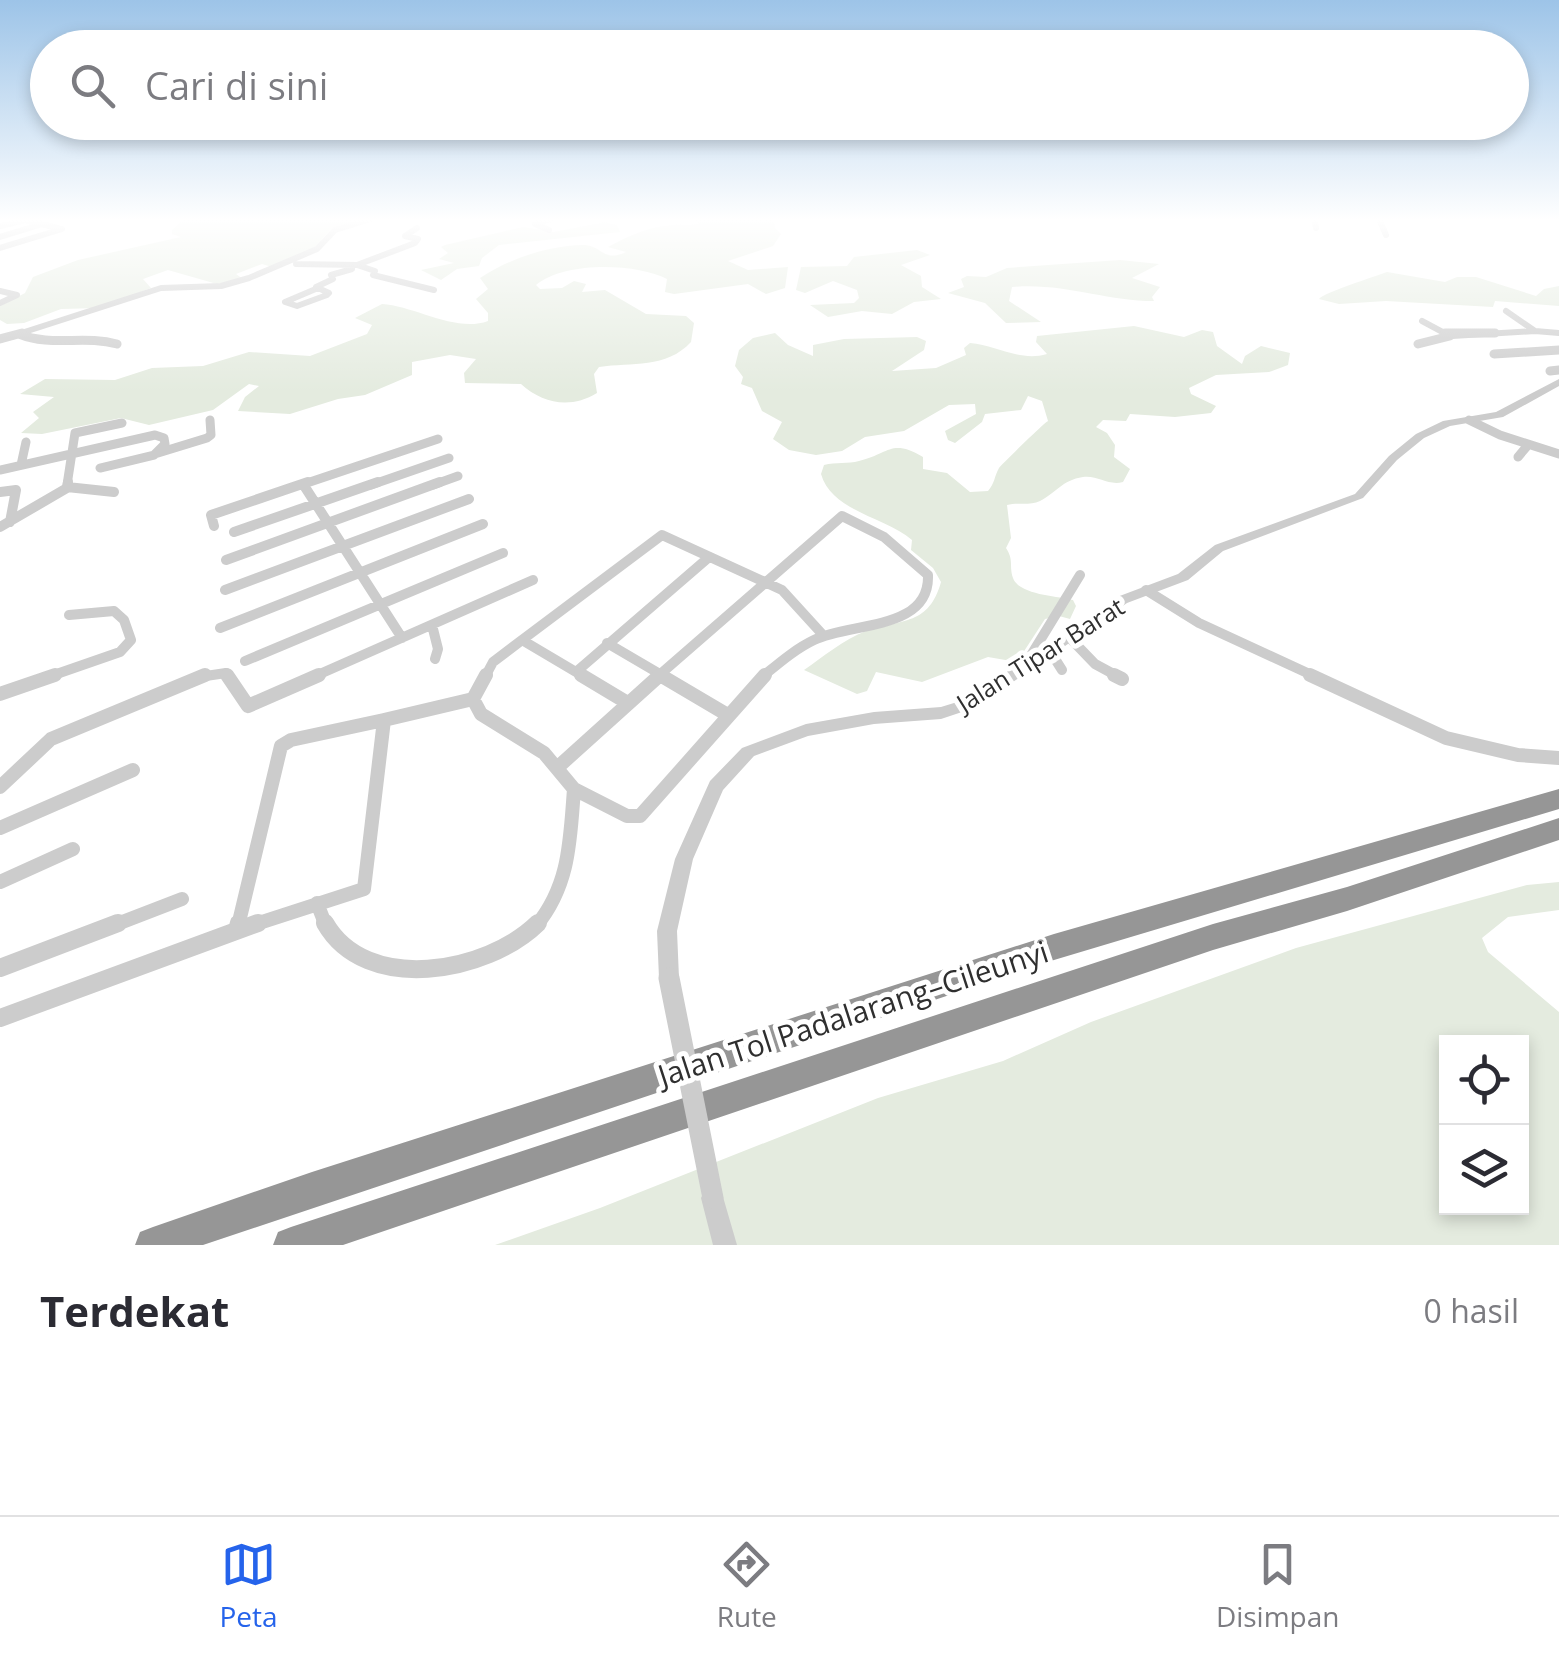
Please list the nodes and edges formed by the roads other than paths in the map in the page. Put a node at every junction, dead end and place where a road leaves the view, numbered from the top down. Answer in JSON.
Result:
{"nodes":[{"id":1,"x":250,"y":277,"type":"edge"},
{"id":2,"x":333,"y":277,"type":"edge"},
{"id":3,"x":382,"y":277,"type":"edge"},
{"id":4,"x":204,"y":286,"type":"junction"},
{"id":5,"x":318,"y":288,"type":"junction"},
{"id":6,"x":434,"y":290,"type":"dead end"},
{"id":7,"x":0,"y":291,"type":"edge"},
{"id":8,"x":167,"y":296,"type":"dead end"},
{"id":9,"x":0,"y":302,"type":"edge"},
{"id":10,"x":106,"y":307,"type":"junction"},
{"id":11,"x":1506,"y":312,"type":"dead end"},
{"id":12,"x":118,"y":314,"type":"dead end"},
{"id":13,"x":1422,"y":321,"type":"dead end"},
{"id":14,"x":1535,"y":331,"type":"junction"},
{"id":15,"x":1559,"y":333,"type":"edge"},
{"id":16,"x":19,"y":334,"type":"junction"},
{"id":17,"x":1450,"y":336,"type":"junction"},
{"id":18,"x":0,"y":338,"type":"edge"},
{"id":19,"x":117,"y":344,"type":"dead end"},
{"id":20,"x":1418,"y":344,"type":"dead end"},
{"id":21,"x":1559,"y":350,"type":"edge"},
{"id":22,"x":1494,"y":354,"type":"dead end"},
{"id":23,"x":1557,"y":378,"type":"edge"},
{"id":24,"x":210,"y":420,"type":"dead end"},
{"id":25,"x":1469,"y":420,"type":"junction"},
{"id":26,"x":122,"y":422,"type":"dead end"},
{"id":27,"x":438,"y":440,"type":"dead end"},
{"id":28,"x":26,"y":442,"type":"dead end"},
{"id":29,"x":1528,"y":445,"type":"junction"},
{"id":30,"x":70,"y":453,"type":"junction"},
{"id":31,"x":154,"y":454,"type":"junction"},
{"id":32,"x":1559,"y":454,"type":"edge"},
{"id":33,"x":1518,"y":457,"type":"dead end"},
{"id":34,"x":449,"y":458,"type":"dead end"},
{"id":35,"x":21,"y":465,"type":"junction"},
{"id":36,"x":100,"y":468,"type":"dead end"},
{"id":37,"x":0,"y":470,"type":"edge"},
{"id":38,"x":458,"y":476,"type":"dead end"},
{"id":39,"x":303,"y":484,"type":"junction"},
{"id":40,"x":67,"y":486,"type":"junction"},
{"id":41,"x":0,"y":492,"type":"edge"},
{"id":42,"x":114,"y":492,"type":"dead end"},
{"id":43,"x":468,"y":499,"type":"dead end"},
{"id":44,"x":315,"y":504,"type":"junction"},
{"id":45,"x":484,"y":524,"type":"dead end"},
{"id":46,"x":5,"y":525,"type":"edge"},
{"id":47,"x":214,"y":526,"type":"dead end"},
{"id":48,"x":328,"y":526,"type":"junction"},
{"id":49,"x":234,"y":532,"type":"dead end"},
{"id":50,"x":343,"y":547,"type":"junction"},
{"id":51,"x":503,"y":553,"type":"dead end"},
{"id":52,"x":708,"y":558,"type":"junction"},
{"id":53,"x":226,"y":560,"type":"dead end"},
{"id":54,"x":360,"y":574,"type":"junction"},
{"id":55,"x":1080,"y":575,"type":"dead end"},
{"id":56,"x":533,"y":580,"type":"dead end"},
{"id":57,"x":764,"y":580,"type":"junction"},
{"id":58,"x":226,"y":590,"type":"dead end"},
{"id":59,"x":1146,"y":590,"type":"junction"},
{"id":60,"x":381,"y":604,"type":"junction"},
{"id":61,"x":70,"y":615,"type":"dead end"},
{"id":62,"x":432,"y":625,"type":"junction"},
{"id":63,"x":220,"y":628,"type":"dead end"},
{"id":64,"x":823,"y":635,"type":"junction"},
{"id":65,"x":1068,"y":636,"type":"junction"},
{"id":66,"x":402,"y":638,"type":"junction"},
{"id":67,"x":522,"y":640,"type":"junction"},
{"id":68,"x":608,"y":643,"type":"junction"},
{"id":69,"x":1050,"y":651,"type":"junction"},
{"id":70,"x":435,"y":659,"type":"dead end"},
{"id":71,"x":244,"y":660,"type":"dead end"},
{"id":72,"x":1023,"y":669,"type":"junction"},
{"id":73,"x":1062,"y":670,"type":"dead end"},
{"id":74,"x":576,"y":672,"type":"junction"},
{"id":75,"x":662,"y":673,"type":"junction"},
{"id":76,"x":1122,"y":679,"type":"dead end"},
{"id":77,"x":0,"y":694,"type":"edge"},
{"id":78,"x":472,"y":699,"type":"junction"},
{"id":79,"x":626,"y":702,"type":"junction"},
{"id":80,"x":726,"y":714,"type":"junction"},
{"id":81,"x":384,"y":720,"type":"junction"},
{"id":82,"x":1559,"y":758,"type":"edge"},
{"id":83,"x":558,"y":766,"type":"junction"},
{"id":84,"x":133,"y":770,"type":"dead end"},
{"id":85,"x":0,"y":787,"type":"edge"},
{"id":86,"x":574,"y":789,"type":"junction"},
{"id":87,"x":1559,"y":799,"type":"edge"},
{"id":88,"x":0,"y":828,"type":"edge"},
{"id":89,"x":1559,"y":829,"type":"edge"},
{"id":90,"x":73,"y":849,"type":"dead end"},
{"id":91,"x":0,"y":882,"type":"edge"},
{"id":92,"x":182,"y":899,"type":"dead end"},
{"id":93,"x":317,"y":903,"type":"junction"},
{"id":94,"x":236,"y":930,"type":"junction"},
{"id":95,"x":0,"y":968,"type":"edge"},
{"id":96,"x":0,"y":1018,"type":"edge"},
{"id":97,"x":153,"y":1245,"type":"edge"},
{"id":98,"x":292,"y":1245,"type":"edge"},
{"id":99,"x":725,"y":1245,"type":"edge"}],
"edges":[{"from":1,"to":4,"type":"street"},
{"from":2,"to":5,"type":"street"},
{"from":3,"to":6,"type":"street"},
{"from":4,"to":8,"type":"street"},
{"from":4,"to":10,"type":"street"},
{"from":5,"to":5,"type":"street"},
{"from":7,"to":9,"type":"street"},
{"from":10,"to":12,"type":"street"},
{"from":10,"to":16,"type":"street"},
{"from":11,"to":14,"type":"street"},
{"from":13,"to":17,"type":"street"},
{"from":14,"to":15,"type":"street"},
{"from":14,"to":17,"type":"street"},
{"from":16,"to":18,"type":"street"},
{"from":16,"to":19,"type":"street"},
{"from":17,"to":20,"type":"street"},
{"from":21,"to":22,"type":"street"},
{"from":23,"to":25,"type":"street","name":"Jalan Tipar Barat"},
{"from":24,"to":31,"type":"street"},
{"from":25,"to":29,"type":"street"},
{"from":25,"to":59,"type":"street","name":"Jalan Tipar Barat"},
{"from":26,"to":30,"type":"street"},
{"from":27,"to":39,"type":"street"},
{"from":28,"to":35,"type":"street"},
{"from":29,"to":32,"type":"street"},
{"from":29,"to":33,"type":"street"},
{"from":30,"to":31,"type":"street"},
{"from":30,"to":35,"type":"street"},
{"from":30,"to":40,"type":"street"},
{"from":31,"to":36,"type":"street"},
{"from":34,"to":44,"type":"street"},
{"from":35,"to":37,"type":"street"},
{"from":38,"to":48,"type":"street"},
{"from":39,"to":44,"type":"street"},
{"from":39,"to":47,"type":"street"},
{"from":40,"to":42,"type":"street"},
{"from":40,"to":46,"type":"street"},
{"from":41,"to":46,"type":"street"},
{"from":43,"to":50,"type":"street"},
{"from":44,"to":48,"type":"street"},
{"from":44,"to":49,"type":"street"},
{"from":45,"to":54,"type":"street"},
{"from":48,"to":50,"type":"street"},
{"from":48,"to":53,"type":"street"},
{"from":50,"to":54,"type":"street"},
{"from":50,"to":58,"type":"street"},
{"from":51,"to":60,"type":"street"},
{"from":52,"to":57,"type":"street"},
{"from":52,"to":67,"type":"street"},
{"from":52,"to":68,"type":"street"},
{"from":54,"to":60,"type":"street"},
{"from":54,"to":63,"type":"street"},
{"from":55,"to":72,"type":"street"},
{"from":56,"to":62,"type":"street"},
{"from":57,"to":64,"type":"street"},
{"from":57,"to":64,"type":"street"},
{"from":57,"to":75,"type":"street"},
{"from":59,"to":65,"type":"street","name":"Jalan Tipar Barat"},
{"from":59,"to":82,"type":"street"},
{"from":60,"to":66,"type":"street"},
{"from":60,"to":71,"type":"street"},
{"from":61,"to":77,"type":"street"},
{"from":62,"to":66,"type":"street"},
{"from":62,"to":70,"type":"street"},
{"from":64,"to":80,"type":"street"},
{"from":65,"to":69,"type":"street","name":"Jalan Tipar Barat"},
{"from":65,"to":76,"type":"street"},
{"from":66,"to":85,"type":"street"},
{"from":67,"to":74,"type":"street"},
{"from":67,"to":78,"type":"street"},
{"from":68,"to":74,"type":"street"},
{"from":68,"to":75,"type":"street"},
{"from":69,"to":72,"type":"street","name":"Jalan Tipar Barat"},
{"from":69,"to":73,"type":"street"},
{"from":72,"to":99,"type":"street","name":"Jalan Tipar Barat","bridge":true},
{"from":74,"to":79,"type":"street"},
{"from":75,"to":79,"type":"street"},
{"from":75,"to":80,"type":"street"},
{"from":78,"to":81,"type":"street"},
{"from":78,"to":83,"type":"street"},
{"from":79,"to":83,"type":"street"},
{"from":80,"to":86,"type":"street"},
{"from":81,"to":93,"type":"street"},
{"from":81,"to":94,"type":"street"},
{"from":83,"to":86,"type":"street"},
{"from":84,"to":88,"type":"street"},
{"from":86,"to":93,"type":"street"},
{"from":87,"to":97,"type":"highway","name":"Jalan Tol Padalarang–Cileunyi"},
{"from":89,"to":98,"type":"highway","name":"Jalan Tol Padalarang–Cileunyi"},
{"from":90,"to":91,"type":"street"},
{"from":92,"to":95,"type":"street"},
{"from":93,"to":94,"type":"street"},
{"from":94,"to":96,"type":"street"}]}
